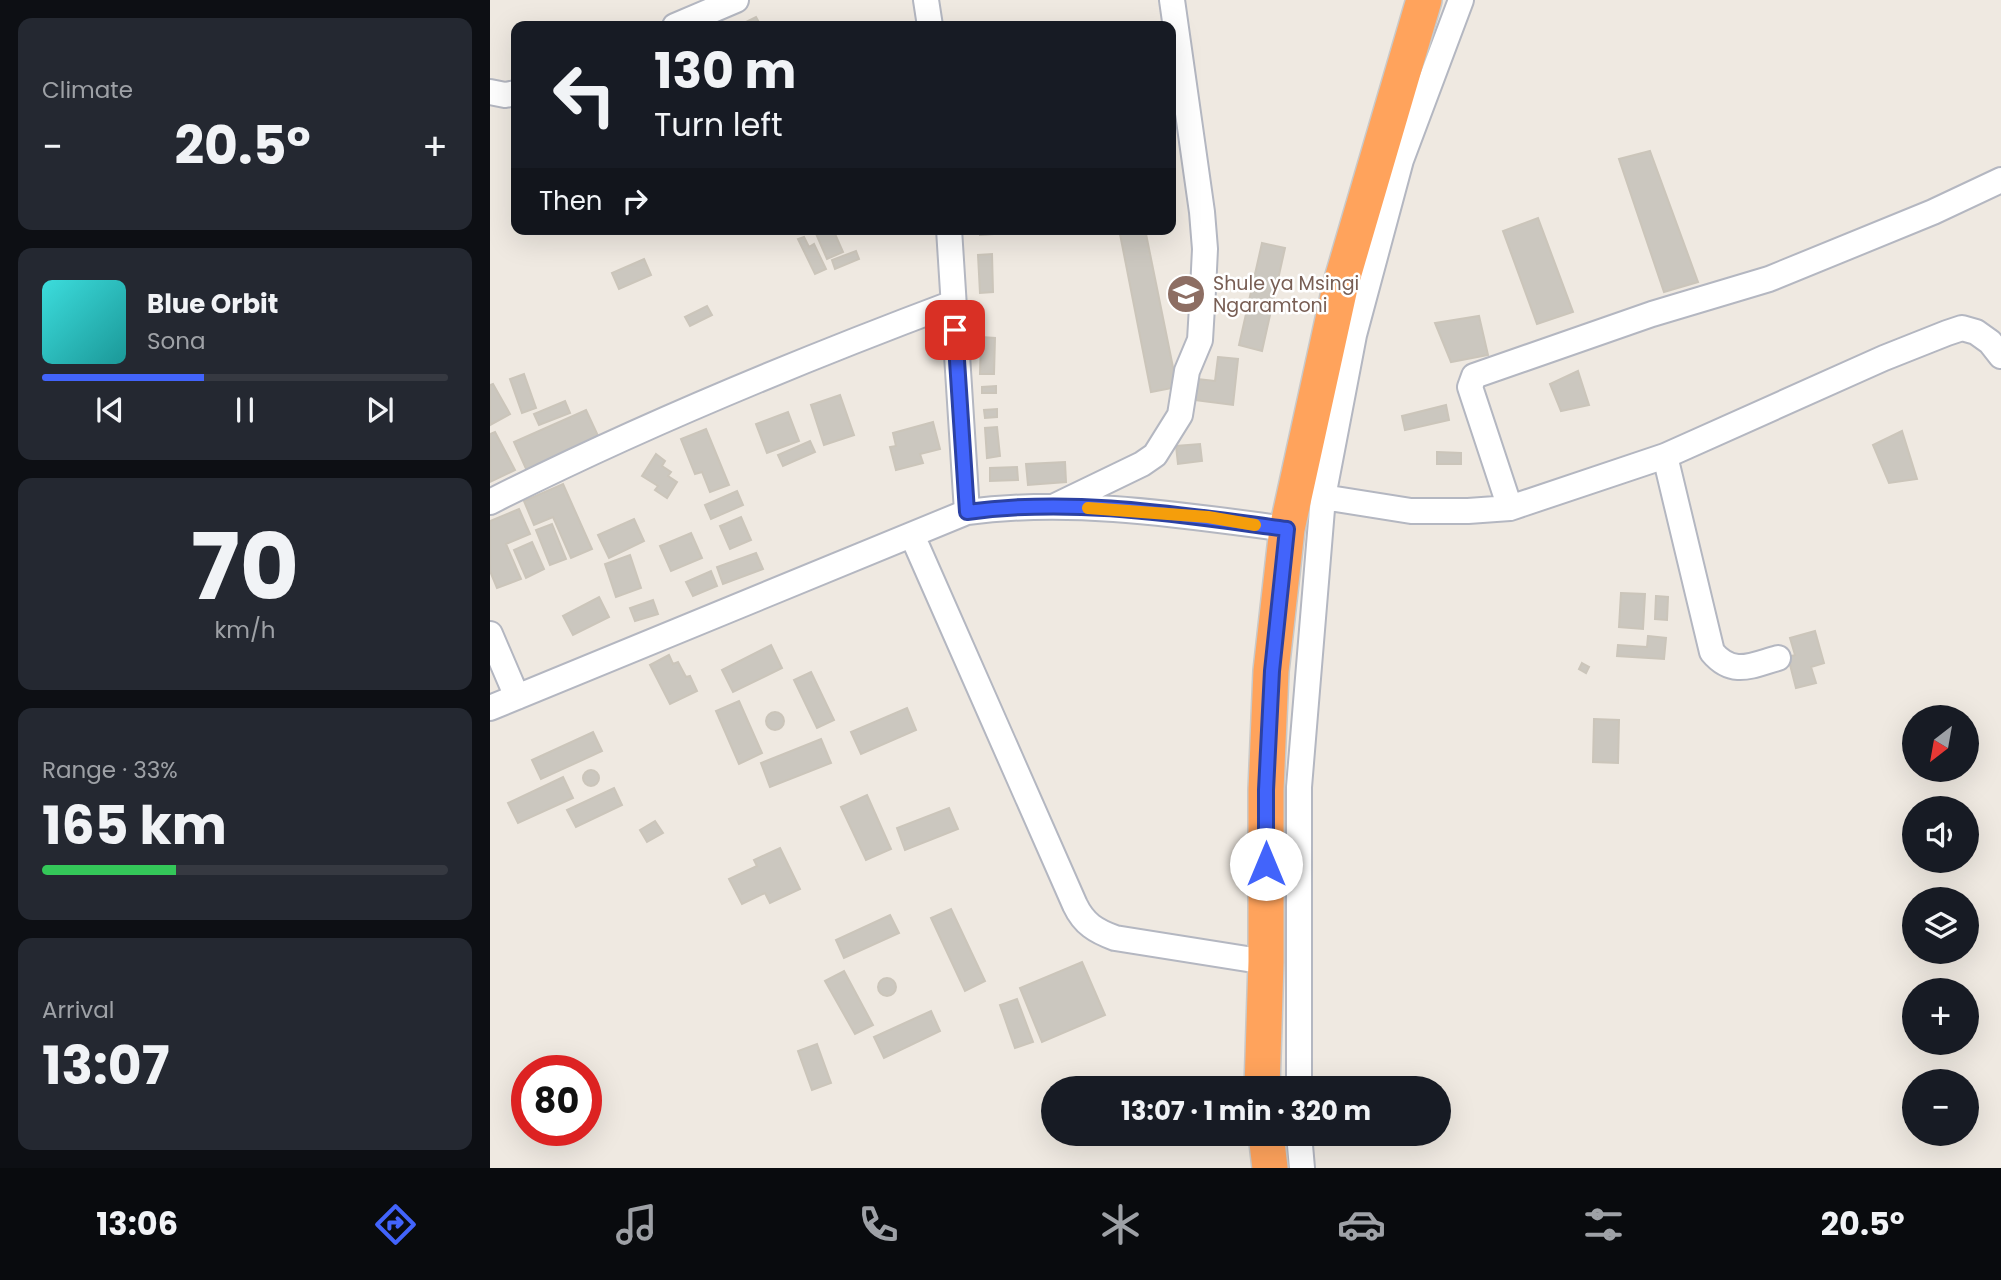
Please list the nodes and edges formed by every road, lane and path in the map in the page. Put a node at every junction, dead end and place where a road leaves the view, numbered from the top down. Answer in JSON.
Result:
{"nodes":[{"id":1,"x":736,"y":0,"type":"edge"},
{"id":2,"x":926,"y":0,"type":"edge"},
{"id":3,"x":1172,"y":0,"type":"edge"},
{"id":4,"x":1424,"y":0,"type":"edge"},
{"id":5,"x":1461,"y":0,"type":"edge"},
{"id":6,"x":687,"y":21,"type":"edge"},
{"id":7,"x":929,"y":21,"type":"edge"},
{"id":8,"x":1175,"y":21,"type":"edge"},
{"id":9,"x":1176,"y":28,"type":"edge"},
{"id":10,"x":490,"y":92,"type":"edge"},
{"id":11,"x":511,"y":94,"type":"edge"},
{"id":12,"x":2001,"y":180,"type":"edge"},
{"id":13,"x":949,"y":235,"type":"edge"},
{"id":14,"x":953,"y":303,"type":"junction"},
{"id":15,"x":2001,"y":356,"type":"edge"},
{"id":16,"x":1665,"y":456,"type":"junction"},
{"id":17,"x":1324,"y":496,"type":"junction"},
{"id":18,"x":490,"y":502,"type":"edge"},
{"id":19,"x":1055,"y":507,"type":"junction"},
{"id":20,"x":1510,"y":508,"type":"junction"},
{"id":21,"x":967,"y":512,"type":"junction"},
{"id":22,"x":1287,"y":529,"type":"junction"},
{"id":23,"x":912,"y":536,"type":"junction"},
{"id":24,"x":490,"y":634,"type":"edge"},
{"id":25,"x":1778,"y":658,"type":"dead end"},
{"id":26,"x":517,"y":697,"type":"junction"},
{"id":27,"x":490,"y":708,"type":"edge"},
{"id":28,"x":1266,"y":962,"type":"junction"},
{"id":29,"x":1262,"y":1076,"type":"edge"},
{"id":30,"x":1298,"y":1076,"type":"edge"},
{"id":31,"x":1267,"y":1146,"type":"edge"},
{"id":32,"x":1300,"y":1146,"type":"edge"},
{"id":33,"x":1270,"y":1168,"type":"edge"},
{"id":34,"x":1302,"y":1168,"type":"edge"}],
"edges":[{"from":1,"to":6,"type":"street"},
{"from":2,"to":7,"type":"street"},
{"from":3,"to":8,"type":"street"},
{"from":4,"to":22,"type":"highway"},
{"from":5,"to":17,"type":"street"},
{"from":9,"to":19,"type":"street"},
{"from":10,"to":11,"type":"street"},
{"from":12,"to":20,"type":"street"},
{"from":13,"to":14,"type":"street"},
{"from":14,"to":18,"type":"street"},
{"from":14,"to":21,"type":"street"},
{"from":15,"to":16,"type":"street"},
{"from":16,"to":20,"type":"street"},
{"from":16,"to":25,"type":"street"},
{"from":17,"to":20,"type":"street"},
{"from":17,"to":30,"type":"street"},
{"from":19,"to":21,"type":"street"},
{"from":19,"to":22,"type":"street"},
{"from":21,"to":23,"type":"street"},
{"from":22,"to":28,"type":"highway"},
{"from":23,"to":26,"type":"street"},
{"from":23,"to":28,"type":"street"},
{"from":24,"to":26,"type":"street"},
{"from":26,"to":27,"type":"street"},
{"from":28,"to":29,"type":"highway"},
{"from":31,"to":33,"type":"highway"},
{"from":32,"to":34,"type":"street"}]}
